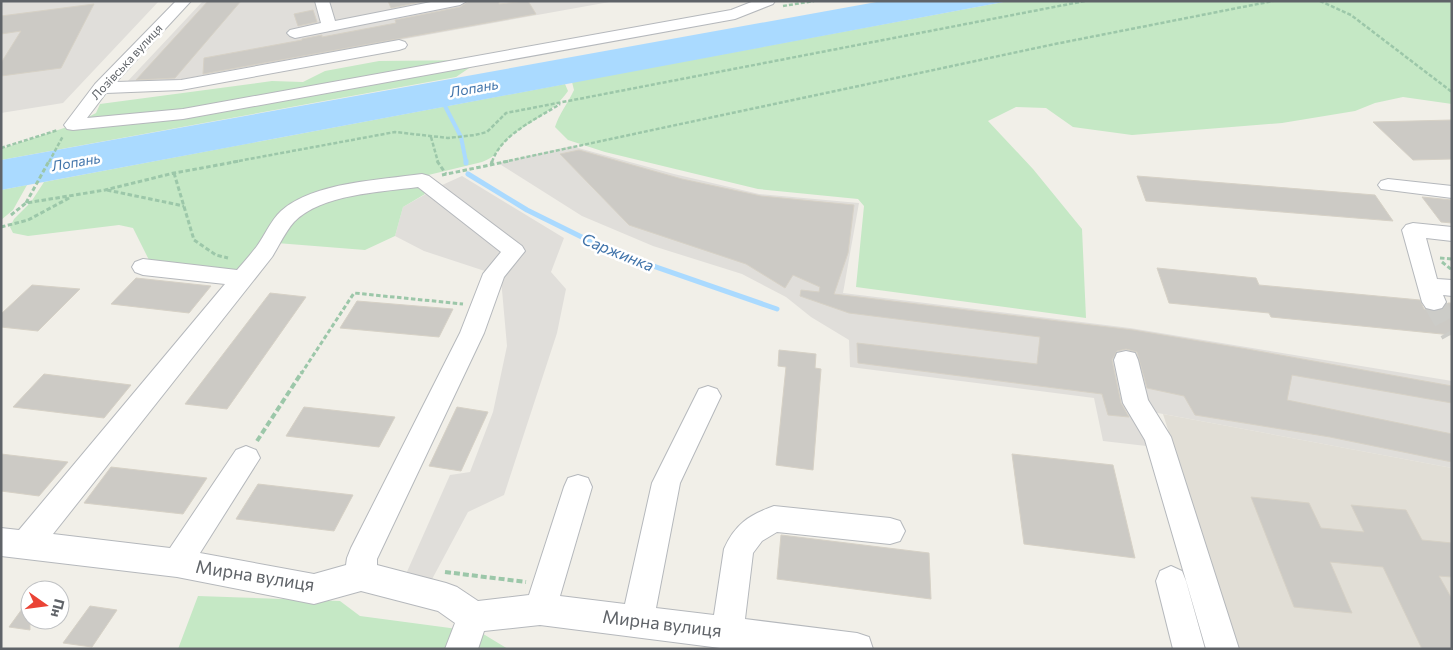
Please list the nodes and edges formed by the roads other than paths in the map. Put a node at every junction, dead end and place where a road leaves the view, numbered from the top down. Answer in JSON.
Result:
{"nodes":[{"id":1,"x":184,"y":1,"type":"edge"},
{"id":2,"x":322,"y":1,"type":"edge"},
{"id":3,"x":460,"y":1,"type":"edge"},
{"id":4,"x":768,"y":1,"type":"edge"},
{"id":5,"x":388,"y":8,"type":"edge"},
{"id":6,"x":329,"y":26,"type":"junction"},
{"id":7,"x":295,"y":33,"type":"dead end"},
{"id":8,"x":399,"y":44,"type":"dead end"},
{"id":9,"x":101,"y":88,"type":"junction"},
{"id":10,"x":1388,"y":185,"type":"dead end"},
{"id":11,"x":1452,"y":192,"type":"edge"},
{"id":12,"x":1452,"y":234,"type":"edge"},
{"id":13,"x":143,"y":267,"type":"dead end"},
{"id":14,"x":248,"y":272,"type":"junction"},
{"id":15,"x":1438,"y":292,"type":"tunnel mouth"},
{"id":16,"x":1126,"y":360,"type":"dead end"},
{"id":17,"x":708,"y":396,"type":"dead end"},
{"id":18,"x":246,"y":458,"type":"road end"},
{"id":19,"x":578,"y":487,"type":"dead end"},
{"id":20,"x":890,"y":532,"type":"dead end"},
{"id":21,"x":14,"y":544,"type":"edge"},
{"id":22,"x":177,"y":563,"type":"junction"},
{"id":23,"x":361,"y":576,"type":"junction"},
{"id":24,"x":1171,"y":581,"type":"dead end"},
{"id":25,"x":540,"y":609,"type":"junction"},
{"id":26,"x":474,"y":617,"type":"junction"},
{"id":27,"x":637,"y":621,"type":"junction"},
{"id":28,"x":727,"y":632,"type":"junction"},
{"id":29,"x":843,"y":648,"type":"edge"},
{"id":30,"x":461,"y":649,"type":"edge"},
{"id":31,"x":1189,"y":649,"type":"edge"},
{"id":32,"x":1223,"y":649,"type":"edge"}],
"edges":[{"from":1,"to":9,"type":"street","name":"Лозівська вулиця"},
{"from":2,"to":6,"type":"street"},
{"from":3,"to":5,"type":"street"},
{"from":4,"to":9,"type":"street","name":"Лозівська вулиця"},
{"from":5,"to":6,"type":"street"},
{"from":6,"to":7,"type":"street"},
{"from":8,"to":9,"type":"street"},
{"from":10,"to":11,"type":"street"},
{"from":12,"to":15,"type":"street"},
{"from":13,"to":14,"type":"street"},
{"from":14,"to":21,"type":"street"},
{"from":14,"to":23,"type":"street"},
{"from":16,"to":32,"type":"street"},
{"from":17,"to":27,"type":"street"},
{"from":18,"to":22,"type":"street"},
{"from":19,"to":25,"type":"street"},
{"from":20,"to":28,"type":"street"},
{"from":21,"to":22,"type":"street","name":"Мирна вулиця"},
{"from":22,"to":23,"type":"street","name":"Мирна вулиця"},
{"from":23,"to":26,"type":"street","name":"Мирна вулиця"},
{"from":24,"to":31,"type":"street"},
{"from":25,"to":26,"type":"street","name":"Мирна вулиця"},
{"from":25,"to":27,"type":"street","name":"Мирна вулиця"},
{"from":26,"to":30,"type":"street"},
{"from":27,"to":28,"type":"street","name":"Мирна вулиця"},
{"from":28,"to":29,"type":"street","name":"Мирна вулиця"}]}
